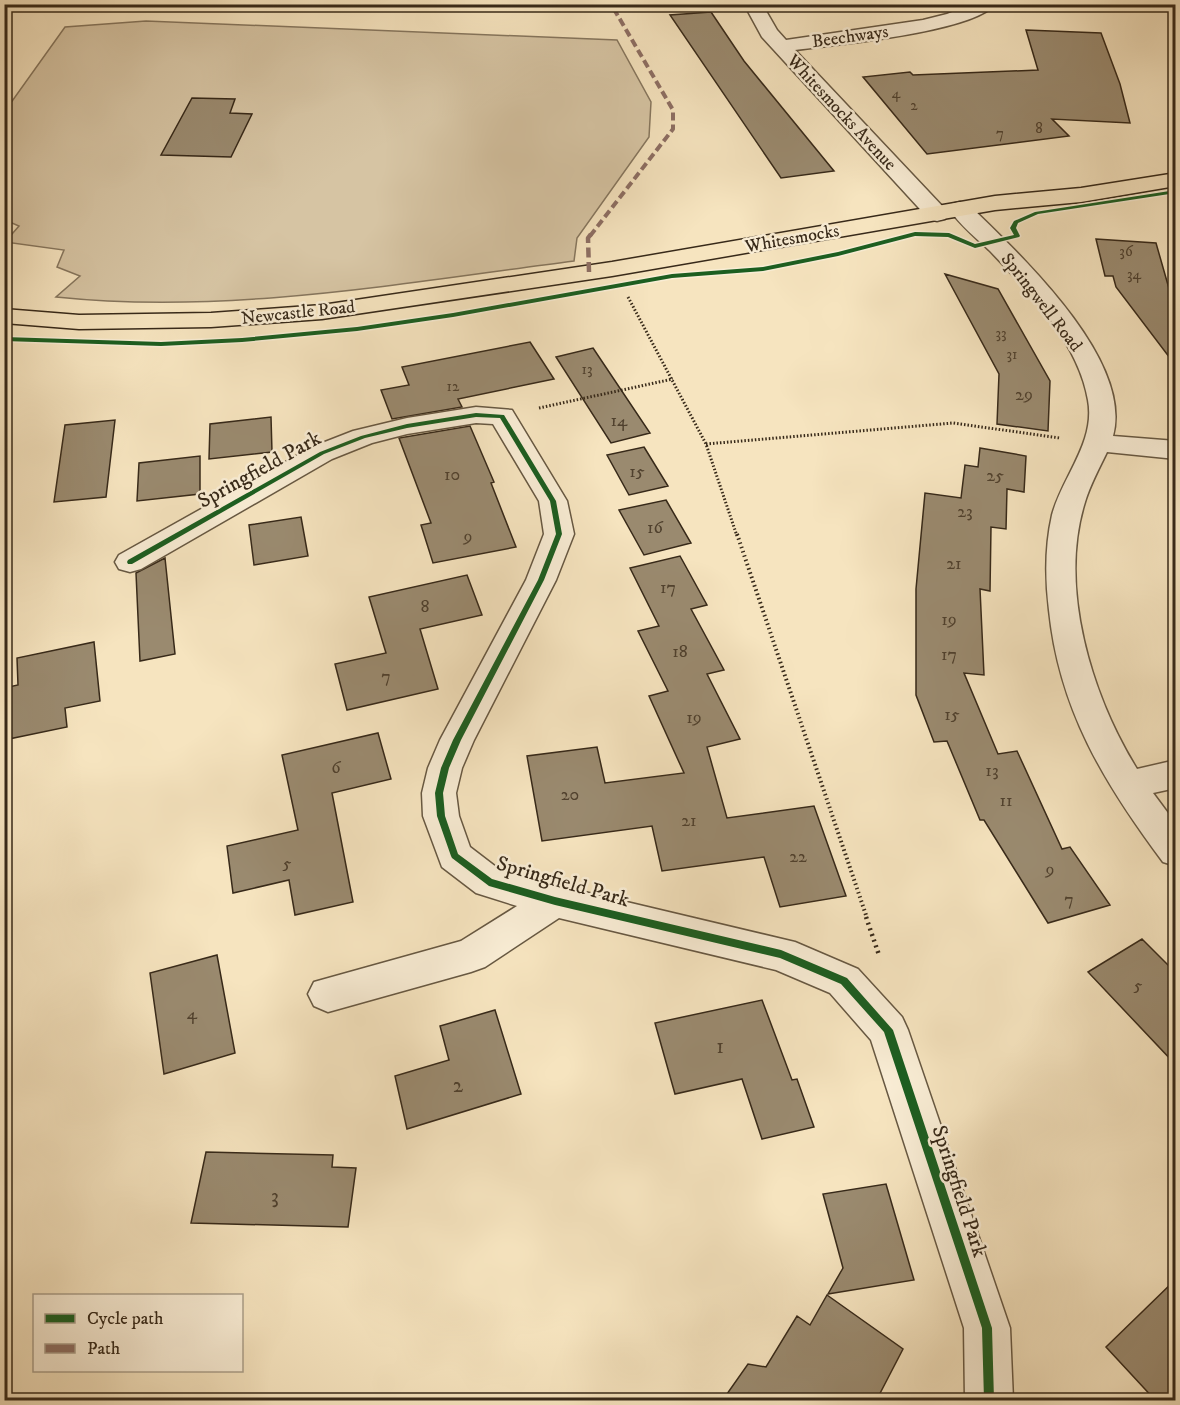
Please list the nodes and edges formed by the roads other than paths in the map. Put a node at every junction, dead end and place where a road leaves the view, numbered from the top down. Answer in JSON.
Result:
{"nodes":[{"id":1,"x":753,"y":4,"type":"edge"},
{"id":2,"x":986,"y":4,"type":"edge"},
{"id":3,"x":781,"y":46,"type":"junction"},
{"id":4,"x":1176,"y":165,"type":"edge"},
{"id":5,"x":1176,"y":179,"type":"edge"},
{"id":6,"x":995,"y":203,"type":"junction"},
{"id":7,"x":949,"y":211,"type":"junction"},
{"id":8,"x":601,"y":271,"type":"joint"},
{"id":9,"x":4,"y":316,"type":"edge"},
{"id":10,"x":1099,"y":443,"type":"junction"},
{"id":11,"x":1176,"y":450,"type":"edge"},
{"id":12,"x":130,"y":561,"type":"dead end"},
{"id":13,"x":1176,"y":774,"type":"edge"},
{"id":14,"x":1128,"y":785,"type":"junction"},
{"id":15,"x":1176,"y":851,"type":"edge"},
{"id":16,"x":555,"y":901,"type":"junction"},
{"id":17,"x":328,"y":994,"type":"dead end"},
{"id":18,"x":989,"y":1401,"type":"edge"}],
"edges":[{"from":1,"to":3,"type":"street","name":"Whitesmocks Avenue"},
{"from":2,"to":3,"type":"street","name":"Beechways"},
{"from":3,"to":7,"type":"street","name":"Whitesmocks Avenue"},
{"from":4,"to":6,"type":"highway","name":"Whitesmocks"},
{"from":5,"to":6,"type":"highway","name":"Whitesmocks"},
{"from":6,"to":7,"type":"highway","name":"Whitesmocks"},
{"from":7,"to":8,"type":"highway","name":"Whitesmocks"},
{"from":7,"to":10,"type":"street","name":"Springwell Road"},
{"from":8,"to":9,"type":"highway","name":"Newcastle Road"},
{"from":10,"to":11,"type":"street"},
{"from":10,"to":14,"type":"street","name":"Springwell Road"},
{"from":12,"to":16,"type":"street","name":"Springfield Park"},
{"from":13,"to":14,"type":"street"},
{"from":14,"to":15,"type":"street","name":"Springwell Road"},
{"from":16,"to":17,"type":"street","name":"Springfield Park"},
{"from":16,"to":18,"type":"street","name":"Springfield Park"}]}
